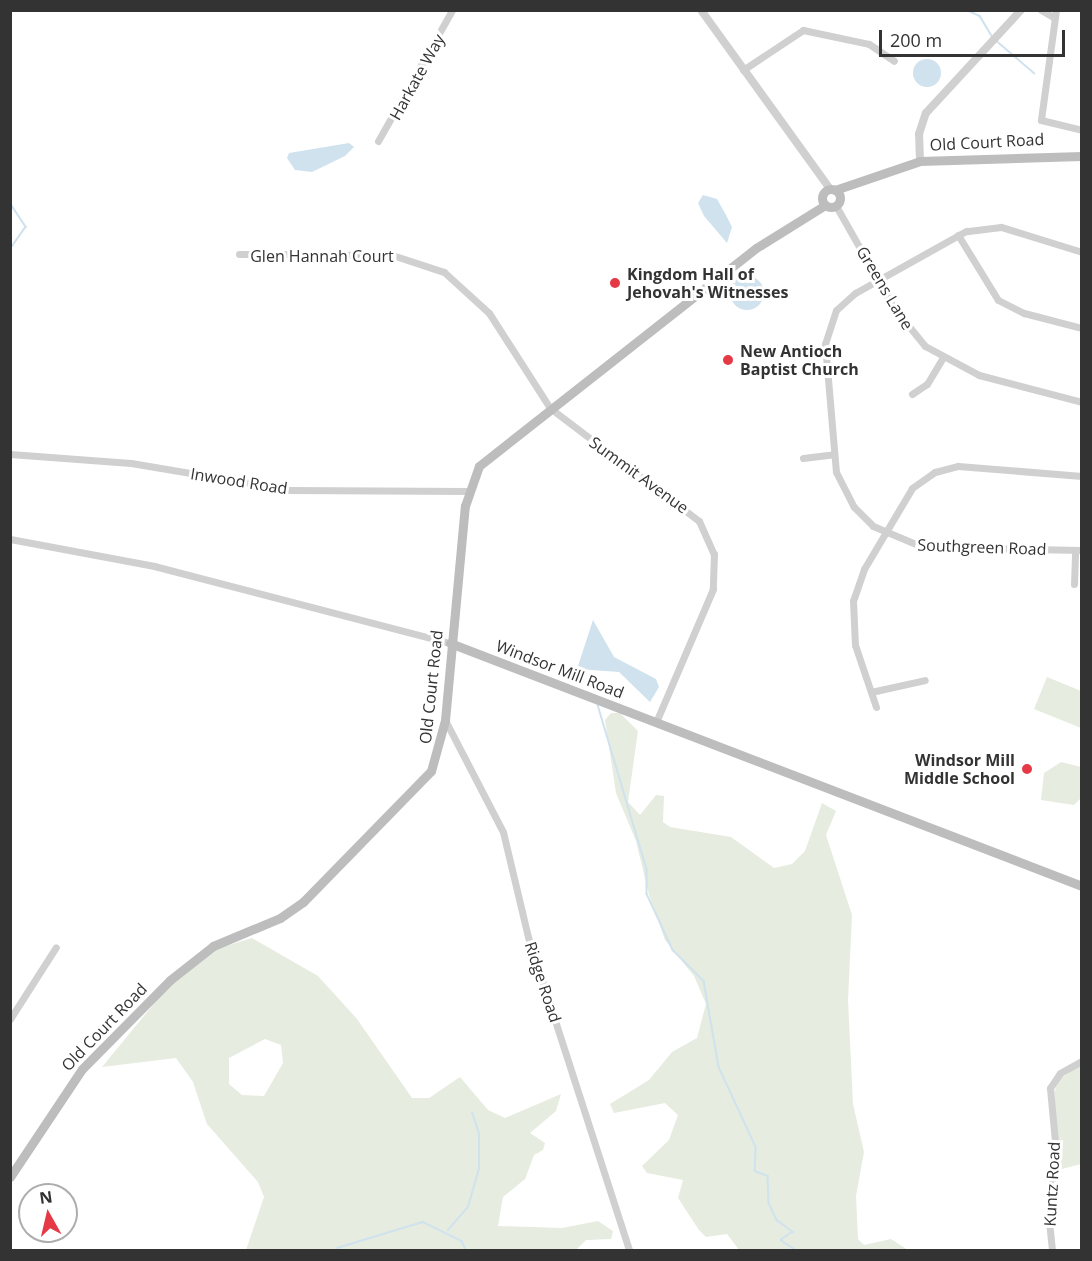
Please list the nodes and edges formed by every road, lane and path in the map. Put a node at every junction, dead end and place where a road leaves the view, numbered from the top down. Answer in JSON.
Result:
{"nodes":[{"id":1,"x":452,"y":10,"type":"edge"},
{"id":2,"x":701,"y":10,"type":"edge"},
{"id":3,"x":1021,"y":10,"type":"edge"},
{"id":4,"x":1041,"y":10,"type":"edge"},
{"id":5,"x":1054,"y":14,"type":"edge"},
{"id":6,"x":894,"y":61,"type":"dead end"},
{"id":7,"x":743,"y":70,"type":"junction"},
{"id":8,"x":1082,"y":130,"type":"edge"},
{"id":9,"x":378,"y":141,"type":"dead end"},
{"id":10,"x":1082,"y":156,"type":"edge"},
{"id":11,"x":920,"y":160,"type":"junction"},
{"id":12,"x":830,"y":197,"type":"junction"},
{"id":13,"x":958,"y":235,"type":"junction"},
{"id":14,"x":1082,"y":252,"type":"edge"},
{"id":15,"x":239,"y":254,"type":"dead end"},
{"id":16,"x":878,"y":280,"type":"junction"},
{"id":17,"x":1082,"y":328,"type":"edge"},
{"id":18,"x":942,"y":359,"type":"junction"},
{"id":19,"x":912,"y":394,"type":"dead end"},
{"id":20,"x":1082,"y":402,"type":"edge"},
{"id":21,"x":550,"y":408,"type":"junction"},
{"id":22,"x":10,"y":454,"type":"edge"},
{"id":23,"x":834,"y":454,"type":"junction"},
{"id":24,"x":803,"y":458,"type":"dead end"},
{"id":25,"x":1082,"y":476,"type":"edge"},
{"id":26,"x":468,"y":491,"type":"junction"},
{"id":27,"x":884,"y":534,"type":"junction"},
{"id":28,"x":10,"y":539,"type":"edge"},
{"id":29,"x":1078,"y":550,"type":"edge"},
{"id":30,"x":1074,"y":584,"type":"dead end"},
{"id":31,"x":450,"y":643,"type":"junction"},
{"id":32,"x":925,"y":680,"type":"dead end"},
{"id":33,"x":871,"y":692,"type":"junction"},
{"id":34,"x":876,"y":706,"type":"dead end"},
{"id":35,"x":445,"y":720,"type":"junction"},
{"id":36,"x":656,"y":722,"type":"junction"},
{"id":37,"x":1082,"y":886,"type":"edge"},
{"id":38,"x":56,"y":947,"type":"dead end"},
{"id":39,"x":10,"y":1019,"type":"edge"},
{"id":40,"x":1082,"y":1061,"type":"edge"},
{"id":41,"x":10,"y":1177,"type":"edge"},
{"id":42,"x":629,"y":1251,"type":"edge"},
{"id":43,"x":1052,"y":1251,"type":"edge"}],
"edges":[{"from":1,"to":9,"type":"street","name":"Harkate Way"},
{"from":2,"to":7,"type":"street","name":"Greens Lane"},
{"from":3,"to":11,"type":"street"},
{"from":4,"to":5,"type":"street"},
{"from":5,"to":8,"type":"street"},
{"from":6,"to":7,"type":"street"},
{"from":7,"to":12,"type":"street","name":"Greens Lane"},
{"from":10,"to":11,"type":"main road","name":"Old Court Road"},
{"from":11,"to":12,"type":"main road","name":"Old Court Road"},
{"from":12,"to":16,"type":"street","name":"Greens Lane"},
{"from":12,"to":21,"type":"main road","name":"Old Court Road"},
{"from":13,"to":14,"type":"street"},
{"from":13,"to":16,"type":"street"},
{"from":13,"to":17,"type":"street"},
{"from":15,"to":21,"type":"street","name":"Glen Hannah Court"},
{"from":16,"to":18,"type":"street","name":"Greens Lane"},
{"from":16,"to":23,"type":"street"},
{"from":18,"to":19,"type":"street"},
{"from":18,"to":20,"type":"street","name":"Greens Lane"},
{"from":21,"to":26,"type":"main road","name":"Old Court Road"},
{"from":21,"to":36,"type":"street","name":"Summit Avenue"},
{"from":22,"to":26,"type":"street","name":"Inwood Road"},
{"from":23,"to":24,"type":"street"},
{"from":23,"to":27,"type":"street"},
{"from":25,"to":27,"type":"street"},
{"from":26,"to":31,"type":"main road","name":"Old Court Road"},
{"from":27,"to":29,"type":"street","name":"Southgreen Road"},
{"from":27,"to":33,"type":"street"},
{"from":28,"to":31,"type":"street","name":"Windsor Mill Road"},
{"from":29,"to":30,"type":"street"},
{"from":31,"to":35,"type":"main road","name":"Old Court Road"},
{"from":31,"to":36,"type":"main road","name":"Windsor Mill Road"},
{"from":32,"to":33,"type":"street"},
{"from":33,"to":34,"type":"street"},
{"from":35,"to":41,"type":"main road","name":"Old Court Road"},
{"from":35,"to":42,"type":"street","name":"Ridge Road"},
{"from":36,"to":37,"type":"main road","name":"Windsor Mill Road"},
{"from":38,"to":39,"type":"street"},
{"from":40,"to":43,"type":"street","name":"Kuntz Road"}]}
